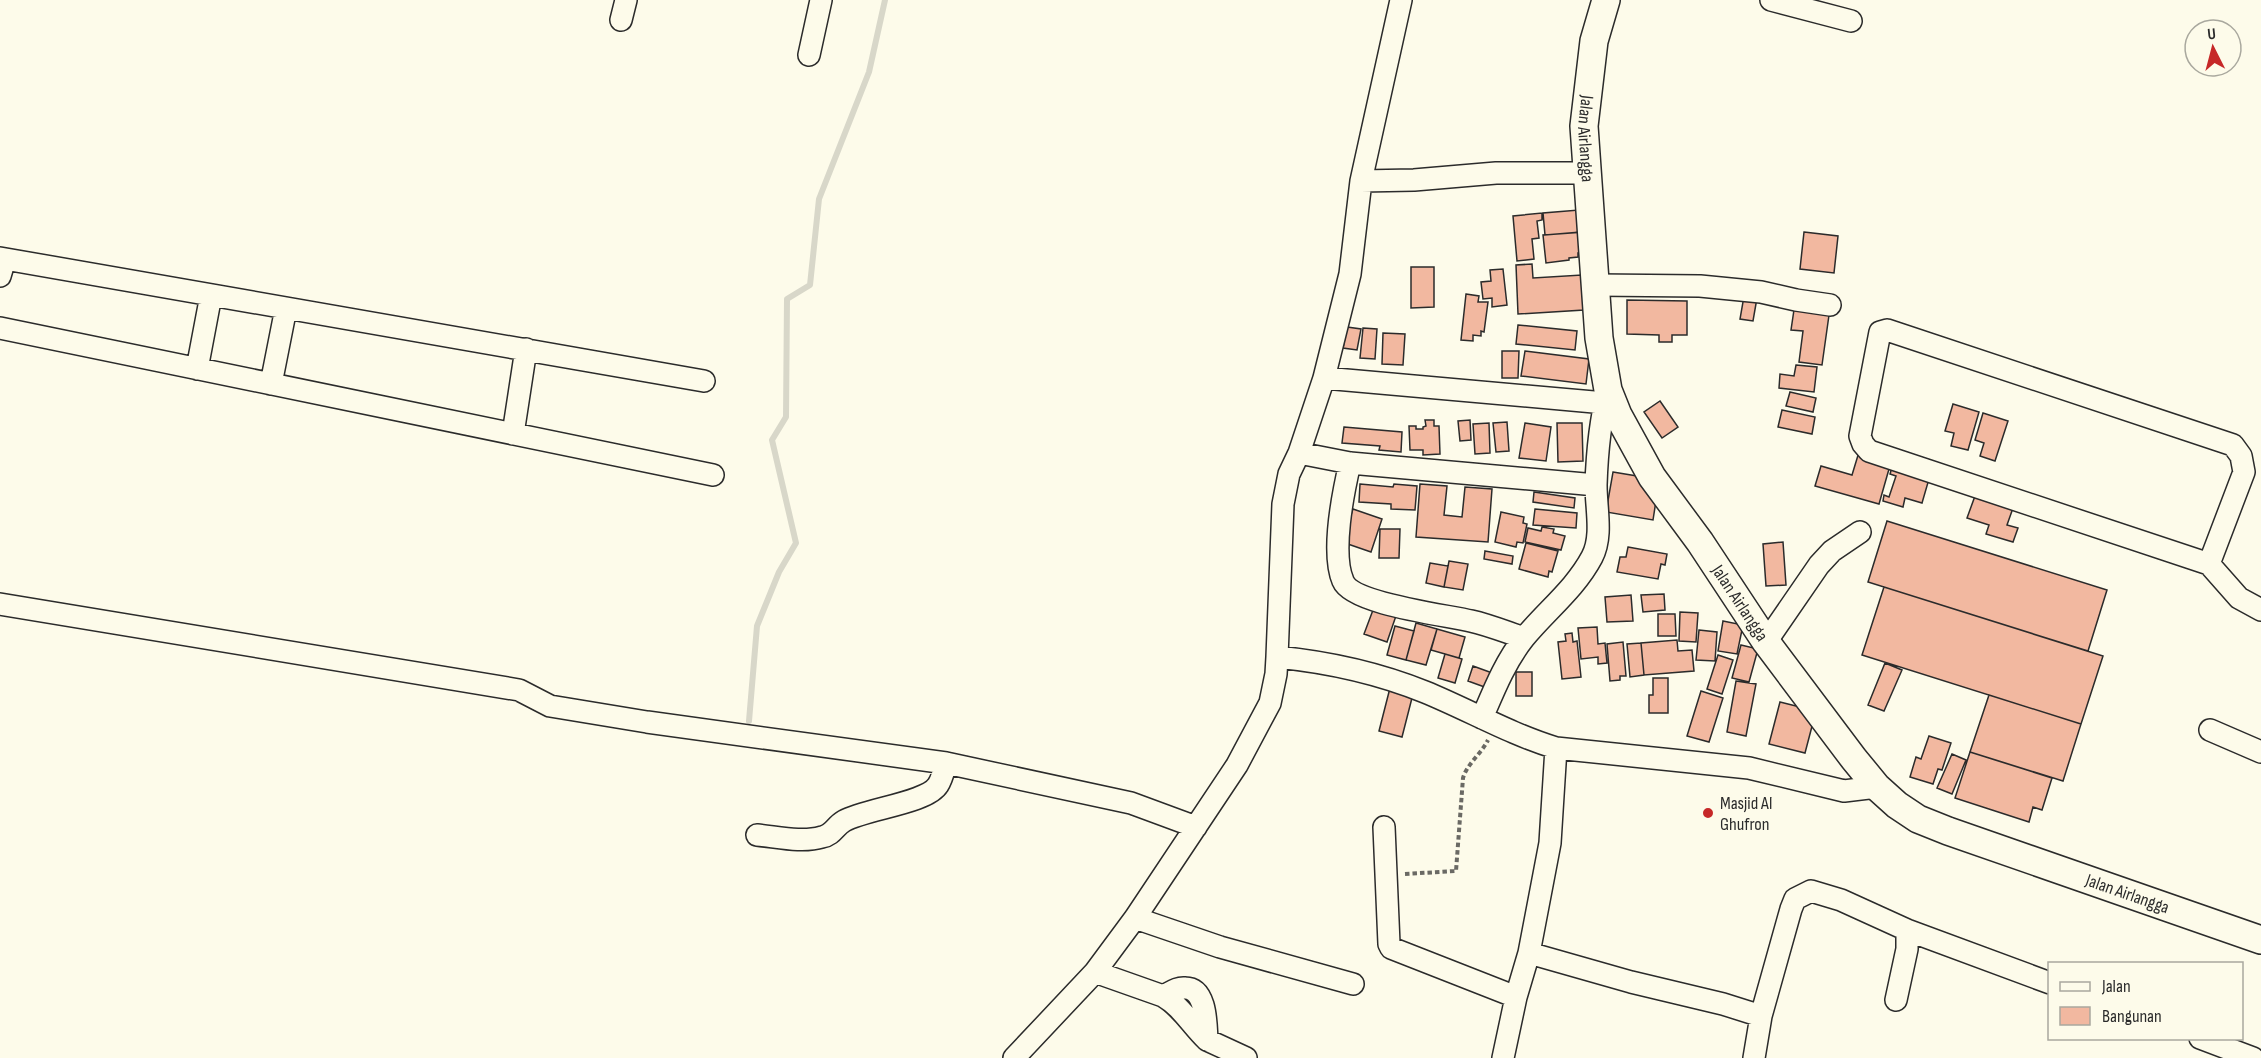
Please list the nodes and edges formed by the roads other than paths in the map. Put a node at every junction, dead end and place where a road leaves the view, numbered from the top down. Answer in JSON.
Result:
{"nodes":[{"id":1,"x":821,"y":0,"type":"edge"},
{"id":2,"x":1401,"y":0,"type":"edge"},
{"id":3,"x":1606,"y":0,"type":"edge"},
{"id":4,"x":1772,"y":0,"type":"edge"},
{"id":5,"x":1851,"y":21,"type":"dead end"},
{"id":6,"x":809,"y":55,"type":"dead end"},
{"id":7,"x":1587,"y":173,"type":"junction"},
{"id":8,"x":1362,"y":181,"type":"junction"},
{"id":9,"x":2,"y":264,"type":"edge"},
{"id":10,"x":1596,"y":285,"type":"junction"},
{"id":11,"x":211,"y":295,"type":"junction"},
{"id":12,"x":1830,"y":305,"type":"dead end"},
{"id":13,"x":286,"y":308,"type":"junction"},
{"id":14,"x":0,"y":328,"type":"edge"},
{"id":15,"x":526,"y":350,"type":"junction"},
{"id":16,"x":197,"y":369,"type":"junction"},
{"id":17,"x":1324,"y":378,"type":"junction"},
{"id":18,"x":704,"y":381,"type":"dead end"},
{"id":19,"x":271,"y":384,"type":"junction"},
{"id":20,"x":1607,"y":397,"type":"junction"},
{"id":21,"x":513,"y":434,"type":"junction"},
{"id":22,"x":1299,"y":453,"type":"junction"},
{"id":23,"x":1350,"y":464,"type":"junction"},
{"id":24,"x":713,"y":475,"type":"dead end"},
{"id":25,"x":1596,"y":485,"type":"junction"},
{"id":26,"x":1860,"y":532,"type":"dead end"},
{"id":27,"x":2209,"y":564,"type":"junction"},
{"id":28,"x":0,"y":604,"type":"edge"},
{"id":29,"x":2261,"y":610,"type":"edge"},
{"id":30,"x":1524,"y":638,"type":"junction"},
{"id":31,"x":1766,"y":642,"type":"junction"},
{"id":32,"x":1277,"y":657,"type":"junction"},
{"id":33,"x":1490,"y":721,"type":"junction"},
{"id":34,"x":2210,"y":730,"type":"dead end"},
{"id":35,"x":1556,"y":748,"type":"junction"},
{"id":36,"x":2261,"y":752,"type":"edge"},
{"id":37,"x":946,"y":763,"type":"junction"},
{"id":38,"x":1877,"y":787,"type":"junction"},
{"id":39,"x":1196,"y":827,"type":"junction"},
{"id":40,"x":1384,"y":827,"type":"dead end"},
{"id":41,"x":757,"y":835,"type":"dead end"},
{"id":42,"x":1135,"y":918,"type":"junction"},
{"id":43,"x":1907,"y":930,"type":"junction"},
{"id":44,"x":2261,"y":940,"type":"edge"},
{"id":45,"x":1529,"y":953,"type":"junction"},
{"id":46,"x":1095,"y":972,"type":"junction"},
{"id":47,"x":2048,"y":983,"type":"edge"},
{"id":48,"x":1353,"y":984,"type":"dead end"},
{"id":49,"x":1516,"y":997,"type":"junction"},
{"id":50,"x":1896,"y":999,"type":"dead end"},
{"id":51,"x":1761,"y":1016,"type":"junction"},
{"id":52,"x":2205,"y":1040,"type":"edge"},
{"id":53,"x":1014,"y":1058,"type":"edge"},
{"id":54,"x":1246,"y":1058,"type":"edge"},
{"id":55,"x":1503,"y":1058,"type":"edge"},
{"id":56,"x":1754,"y":1058,"type":"edge"},
{"id":57,"x":2253,"y":1058,"type":"edge"}],
"edges":[{"from":1,"to":6,"type":"street"},
{"from":2,"to":8,"type":"street"},
{"from":3,"to":7,"type":"main road","name":"Jalan Airlangga"},
{"from":4,"to":5,"type":"street"},
{"from":7,"to":8,"type":"street"},
{"from":7,"to":10,"type":"main road","name":"Jalan Airlangga"},
{"from":8,"to":17,"type":"street"},
{"from":9,"to":11,"type":"street"},
{"from":10,"to":12,"type":"street"},
{"from":10,"to":20,"type":"main road","name":"Jalan Airlangga"},
{"from":11,"to":13,"type":"street"},
{"from":11,"to":16,"type":"street"},
{"from":13,"to":15,"type":"street"},
{"from":13,"to":19,"type":"street"},
{"from":14,"to":16,"type":"street"},
{"from":15,"to":18,"type":"street"},
{"from":15,"to":21,"type":"street"},
{"from":16,"to":19,"type":"street"},
{"from":17,"to":20,"type":"street"},
{"from":17,"to":22,"type":"street"},
{"from":19,"to":21,"type":"street"},
{"from":20,"to":25,"type":"street"},
{"from":20,"to":31,"type":"main road","name":"Jalan Airlangga"},
{"from":21,"to":24,"type":"street"},
{"from":22,"to":23,"type":"street"},
{"from":22,"to":32,"type":"street"},
{"from":23,"to":25,"type":"street"},
{"from":23,"to":30,"type":"street"},
{"from":25,"to":30,"type":"street"},
{"from":26,"to":31,"type":"street"},
{"from":27,"to":27,"type":"street"},
{"from":27,"to":29,"type":"street"},
{"from":28,"to":37,"type":"street"},
{"from":30,"to":33,"type":"street"},
{"from":31,"to":38,"type":"main road","name":"Jalan Airlangga"},
{"from":32,"to":33,"type":"street"},
{"from":32,"to":39,"type":"street"},
{"from":33,"to":35,"type":"street"},
{"from":34,"to":36,"type":"street"},
{"from":35,"to":38,"type":"street"},
{"from":35,"to":45,"type":"street"},
{"from":37,"to":39,"type":"street"},
{"from":37,"to":41,"type":"street"},
{"from":38,"to":44,"type":"main road","name":"Jalan Airlangga"},
{"from":39,"to":42,"type":"street"},
{"from":40,"to":49,"type":"street"},
{"from":42,"to":46,"type":"street"},
{"from":42,"to":48,"type":"street"},
{"from":43,"to":47,"type":"street"},
{"from":43,"to":50,"type":"street"},
{"from":43,"to":51,"type":"street"},
{"from":45,"to":49,"type":"street"},
{"from":45,"to":51,"type":"street"},
{"from":46,"to":53,"type":"street"},
{"from":46,"to":54,"type":"street"},
{"from":49,"to":55,"type":"street"},
{"from":51,"to":56,"type":"street"},
{"from":52,"to":57,"type":"street"}]}
